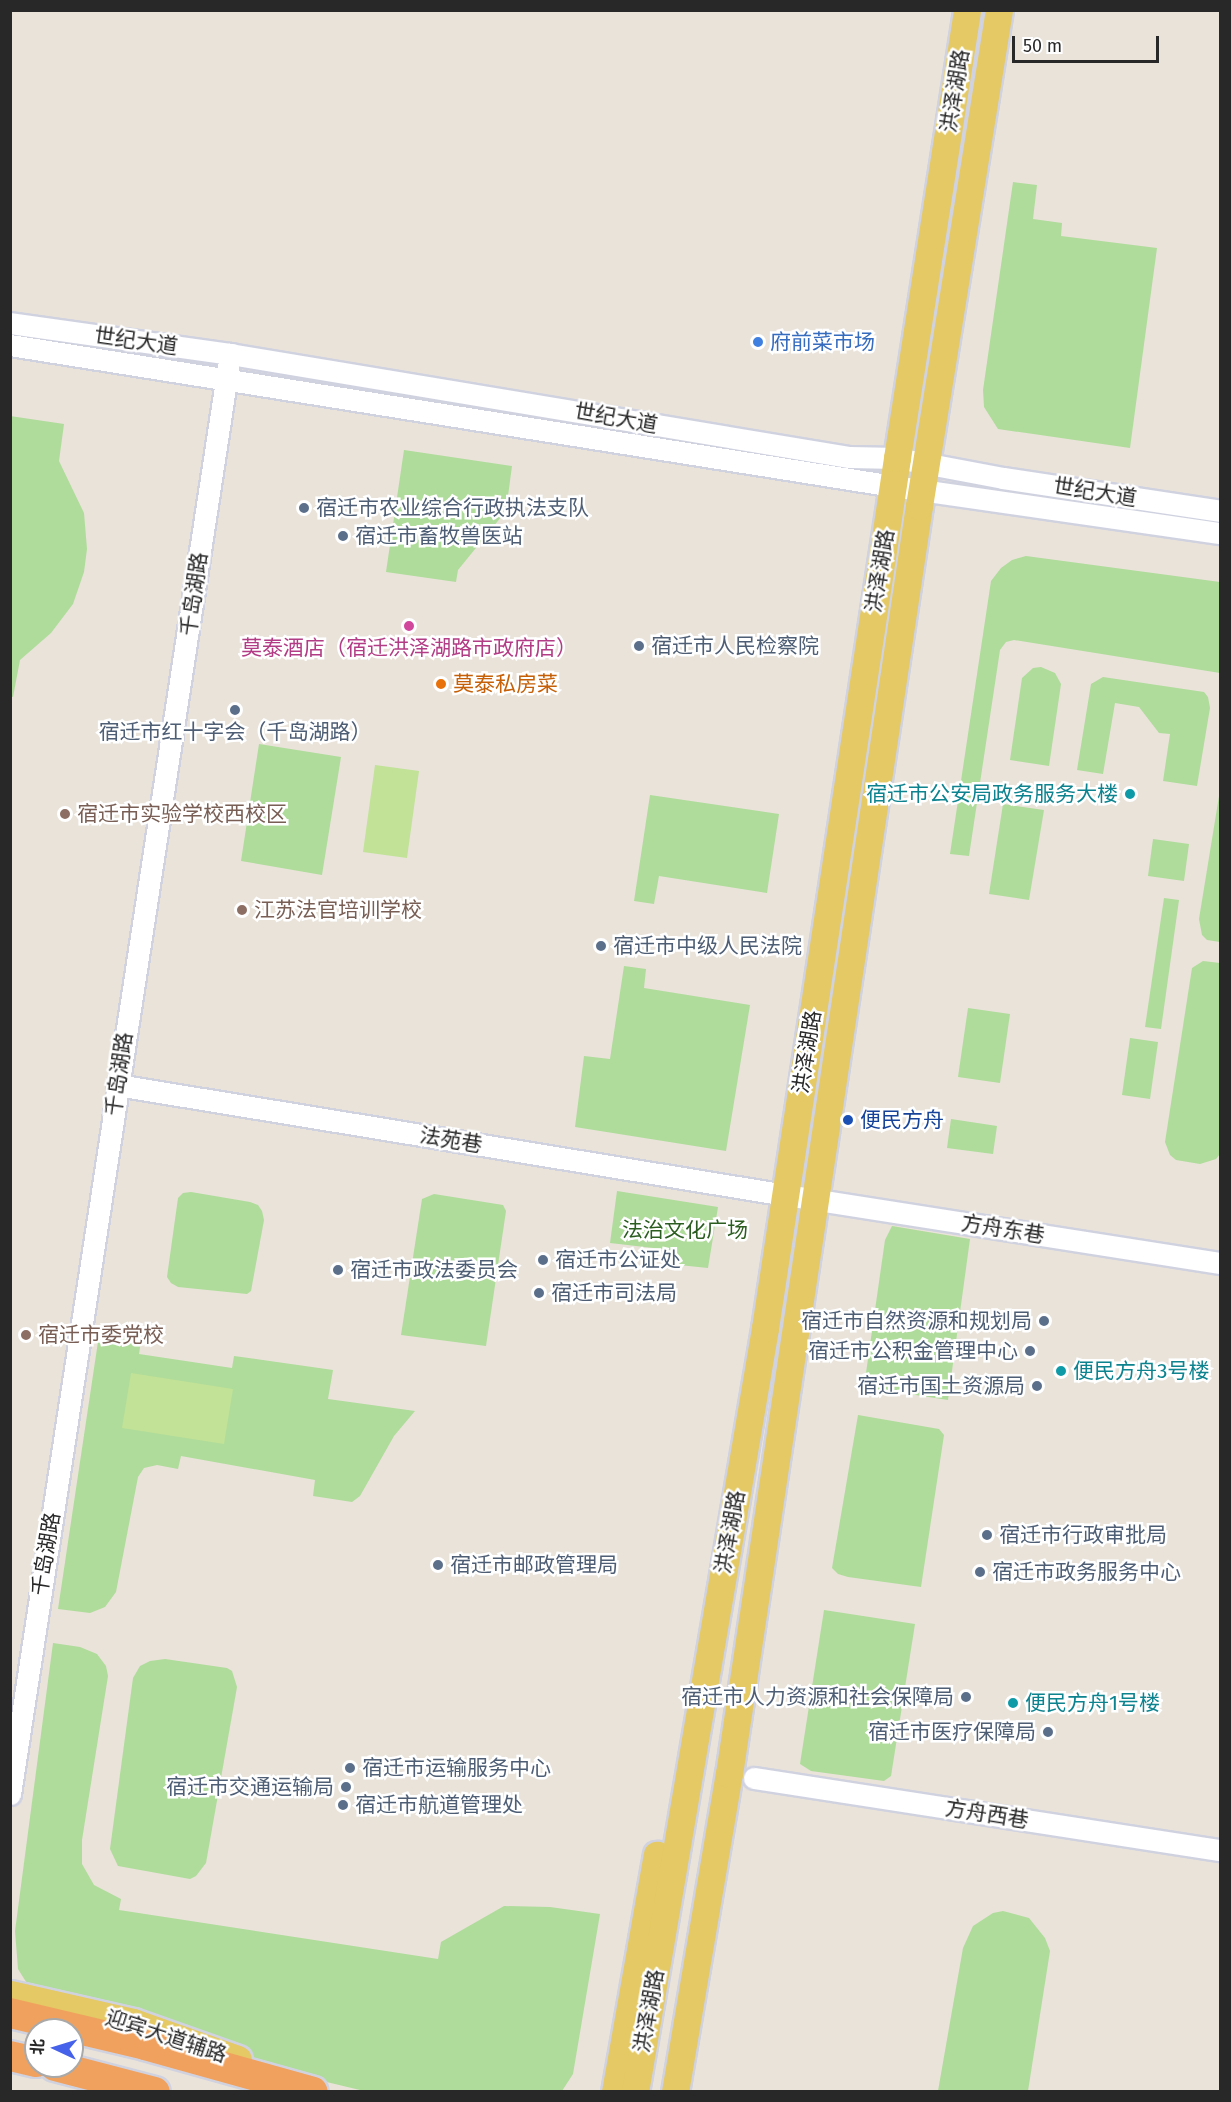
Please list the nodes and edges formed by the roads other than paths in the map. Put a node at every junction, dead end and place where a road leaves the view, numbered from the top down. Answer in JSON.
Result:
{"nodes":[{"id":1,"x":968,"y":10,"type":"edge"},
{"id":2,"x":999,"y":10,"type":"edge"},
{"id":3,"x":10,"y":323,"type":"edge"},
{"id":4,"x":10,"y":345,"type":"edge"},
{"id":5,"x":230,"y":354,"type":"junction"},
{"id":6,"x":225,"y":378,"type":"junction"},
{"id":7,"x":897,"y":458,"type":"junction"},
{"id":8,"x":934,"y":464,"type":"junction"},
{"id":9,"x":893,"y":486,"type":"junction"},
{"id":10,"x":930,"y":492,"type":"junction"},
{"id":11,"x":1221,"y":511,"type":"edge"},
{"id":12,"x":1221,"y":533,"type":"edge"},
{"id":13,"x":117,"y":1085,"type":"junction"},
{"id":14,"x":786,"y":1195,"type":"junction"},
{"id":15,"x":816,"y":1200,"type":"junction"},
{"id":16,"x":1221,"y":1263,"type":"edge"},
{"id":17,"x":724,"y":1570,"type":"junction"},
{"id":18,"x":754,"y":1778,"type":"dead end"},
{"id":19,"x":10,"y":1794,"type":"edge"},
{"id":20,"x":1221,"y":1850,"type":"edge"},
{"id":21,"x":699,"y":1947,"type":"junction"},
{"id":22,"x":10,"y":1994,"type":"edge"},
{"id":23,"x":10,"y":2013,"type":"edge"},
{"id":24,"x":84,"y":2073,"type":"edge"},
{"id":25,"x":155,"y":2091,"type":"edge"},
{"id":26,"x":315,"y":2091,"type":"edge"},
{"id":27,"x":615,"y":2091,"type":"edge"},
{"id":28,"x":635,"y":2091,"type":"edge"},
{"id":29,"x":675,"y":2091,"type":"edge"},
{"id":30,"x":683,"y":2091,"type":"edge"}],
"edges":[{"from":1,"to":7,"type":"main road","name":"洪泽湖路"},
{"from":2,"to":8,"type":"main road","name":"洪泽湖路"},
{"from":3,"to":5,"type":"street","name":"世纪大道"},
{"from":4,"to":6,"type":"street","name":"世纪大道"},
{"from":5,"to":6,"type":"street","name":"千岛湖路"},
{"from":5,"to":7,"type":"street","name":"世纪大道"},
{"from":6,"to":9,"type":"street","name":"世纪大道"},
{"from":6,"to":13,"type":"street","name":"千岛湖路"},
{"from":7,"to":8,"type":"street","name":"世纪大道"},
{"from":7,"to":9,"type":"main road","name":"洪泽湖路"},
{"from":8,"to":10,"type":"main road","name":"洪泽湖路"},
{"from":8,"to":11,"type":"street","name":"世纪大道"},
{"from":9,"to":10,"type":"street","name":"世纪大道"},
{"from":9,"to":14,"type":"main road","name":"洪泽湖路"},
{"from":10,"to":12,"type":"street","name":"世纪大道"},
{"from":10,"to":15,"type":"main road","name":"洪泽湖路"},
{"from":13,"to":14,"type":"street","name":"法苑巷"},
{"from":13,"to":19,"type":"street","name":"千岛湖路"},
{"from":14,"to":15,"type":"street","name":"方舟东巷"},
{"from":14,"to":17,"type":"main road","name":"洪泽湖路"},
{"from":15,"to":16,"type":"street","name":"方舟东巷"},
{"from":15,"to":21,"type":"main road","name":"洪泽湖路"},
{"from":17,"to":27,"type":"main road"},
{"from":17,"to":28,"type":"main road","name":"洪泽湖路"},
{"from":18,"to":20,"type":"street","name":"方舟西巷"},
{"from":21,"to":29,"type":"main road","name":"洪泽湖路"},
{"from":21,"to":30,"type":"main road"},
{"from":22,"to":26,"type":"main road","name":"迎宾大道辅路"},
{"from":23,"to":26,"type":"highway"},
{"from":24,"to":25,"type":"highway"}]}
